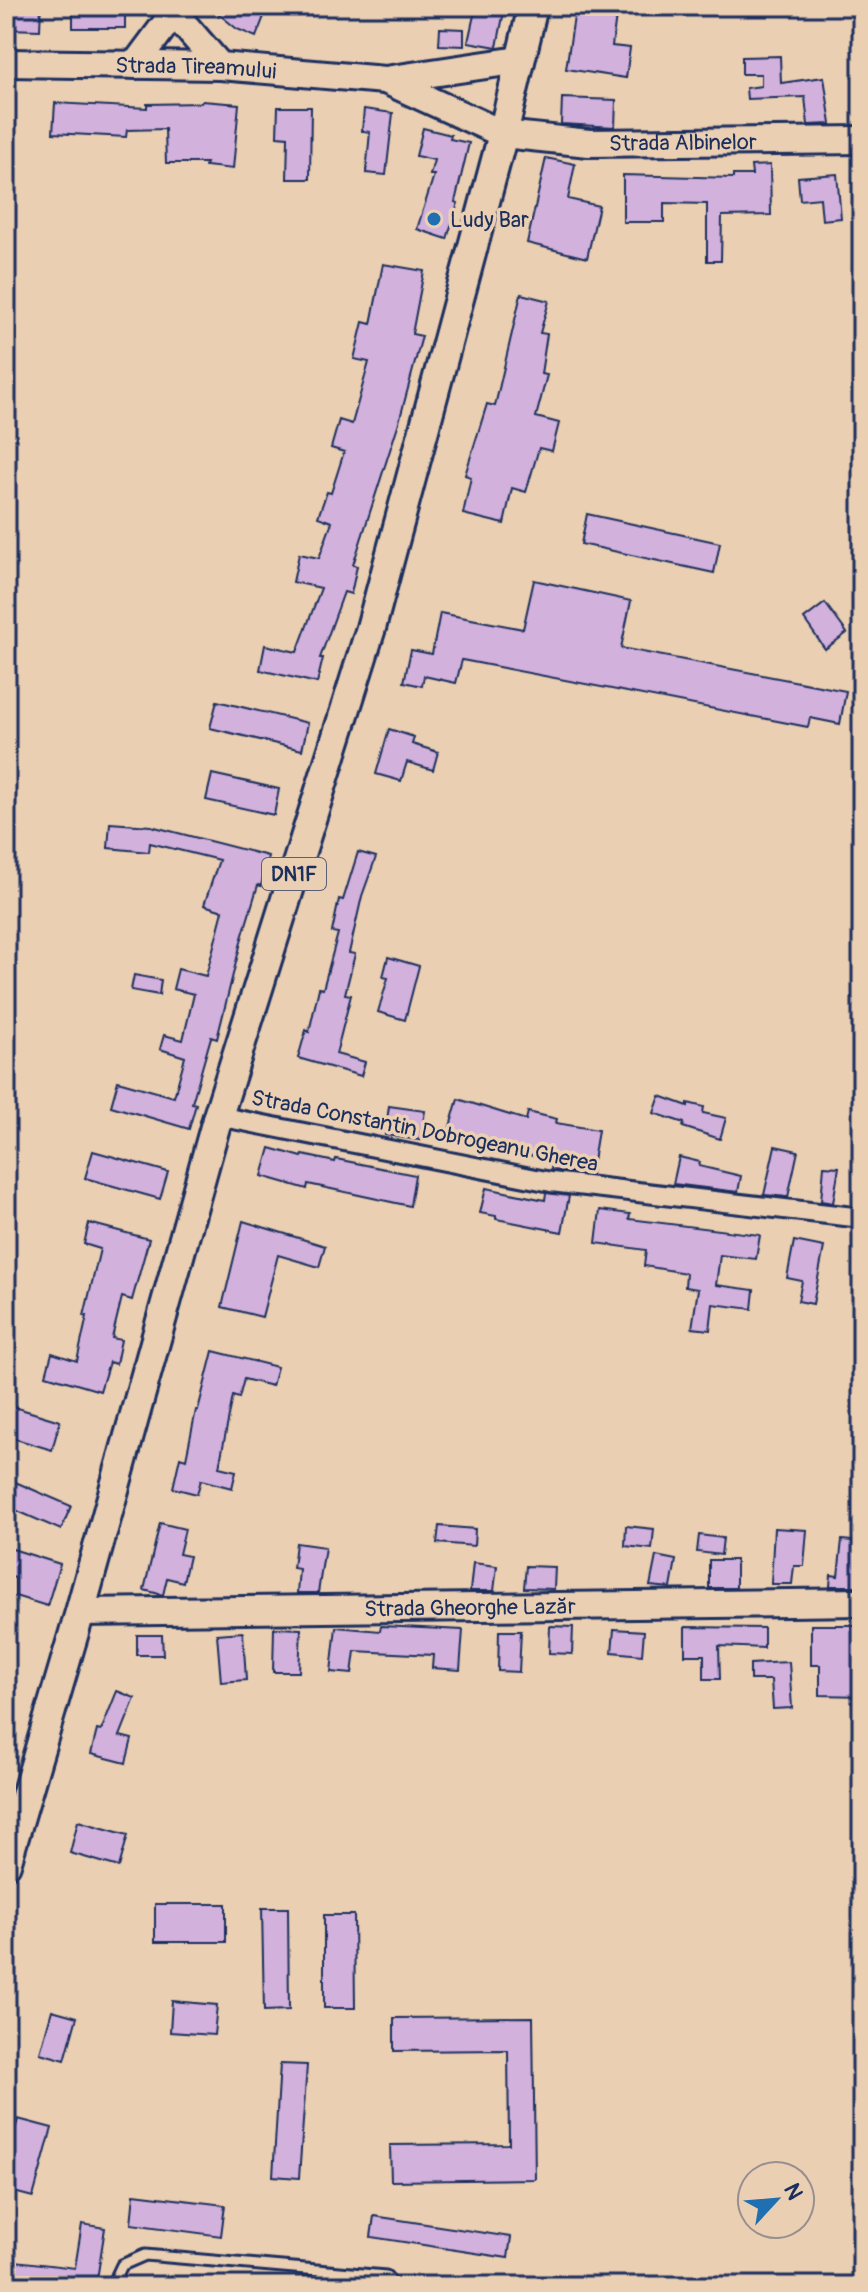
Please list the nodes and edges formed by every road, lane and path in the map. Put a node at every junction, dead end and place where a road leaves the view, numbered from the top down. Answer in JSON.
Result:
{"nodes":[{"id":1,"x":533,"y":6,"type":"edge"},
{"id":2,"x":171,"y":10,"type":"edge"},
{"id":3,"x":519,"y":60,"type":"junction"},
{"id":4,"x":6,"y":63,"type":"edge"},
{"id":5,"x":135,"y":65,"type":"junction"},
{"id":6,"x":220,"y":66,"type":"junction"},
{"id":7,"x":385,"y":80,"type":"junction"},
{"id":8,"x":503,"y":134,"type":"junction"},
{"id":9,"x":862,"y":140,"type":"edge"},
{"id":10,"x":218,"y":1116,"type":"junction"},
{"id":11,"x":862,"y":1218,"type":"edge"},
{"id":12,"x":862,"y":1602,"type":"edge"},
{"id":13,"x":80,"y":1612,"type":"junction"},
{"id":14,"x":6,"y":1864,"type":"edge"},
{"id":15,"x":112,"y":2286,"type":"edge"},
{"id":16,"x":395,"y":2286,"type":"edge"}],
"edges":[{"from":1,"to":3,"type":"main road","number":"DN1F"},
{"from":2,"to":5,"type":"main road"},
{"from":2,"to":6,"type":"main road"},
{"from":3,"to":7,"type":"main road","name":"Strada Tireamului"},
{"from":3,"to":8,"type":"main road","number":"DN1F"},
{"from":4,"to":5,"type":"main road","name":"Strada Tireamului"},
{"from":5,"to":6,"type":"main road","name":"Strada Tireamului"},
{"from":6,"to":7,"type":"main road","name":"Strada Tireamului"},
{"from":7,"to":8,"type":"main road","name":"Strada Tireamului"},
{"from":8,"to":9,"type":"main road","name":"Strada Albinelor"},
{"from":8,"to":10,"type":"main road","number":"DN1F"},
{"from":10,"to":11,"type":"street","name":"Strada Constantin Dobrogeanu Gherea"},
{"from":10,"to":13,"type":"main road","number":"DN1F"},
{"from":12,"to":13,"type":"main road","name":"Strada Gheorghe Lazăr"},
{"from":13,"to":14,"type":"main road","number":"DN1F"},
{"from":15,"to":16,"type":"lane"}]}
